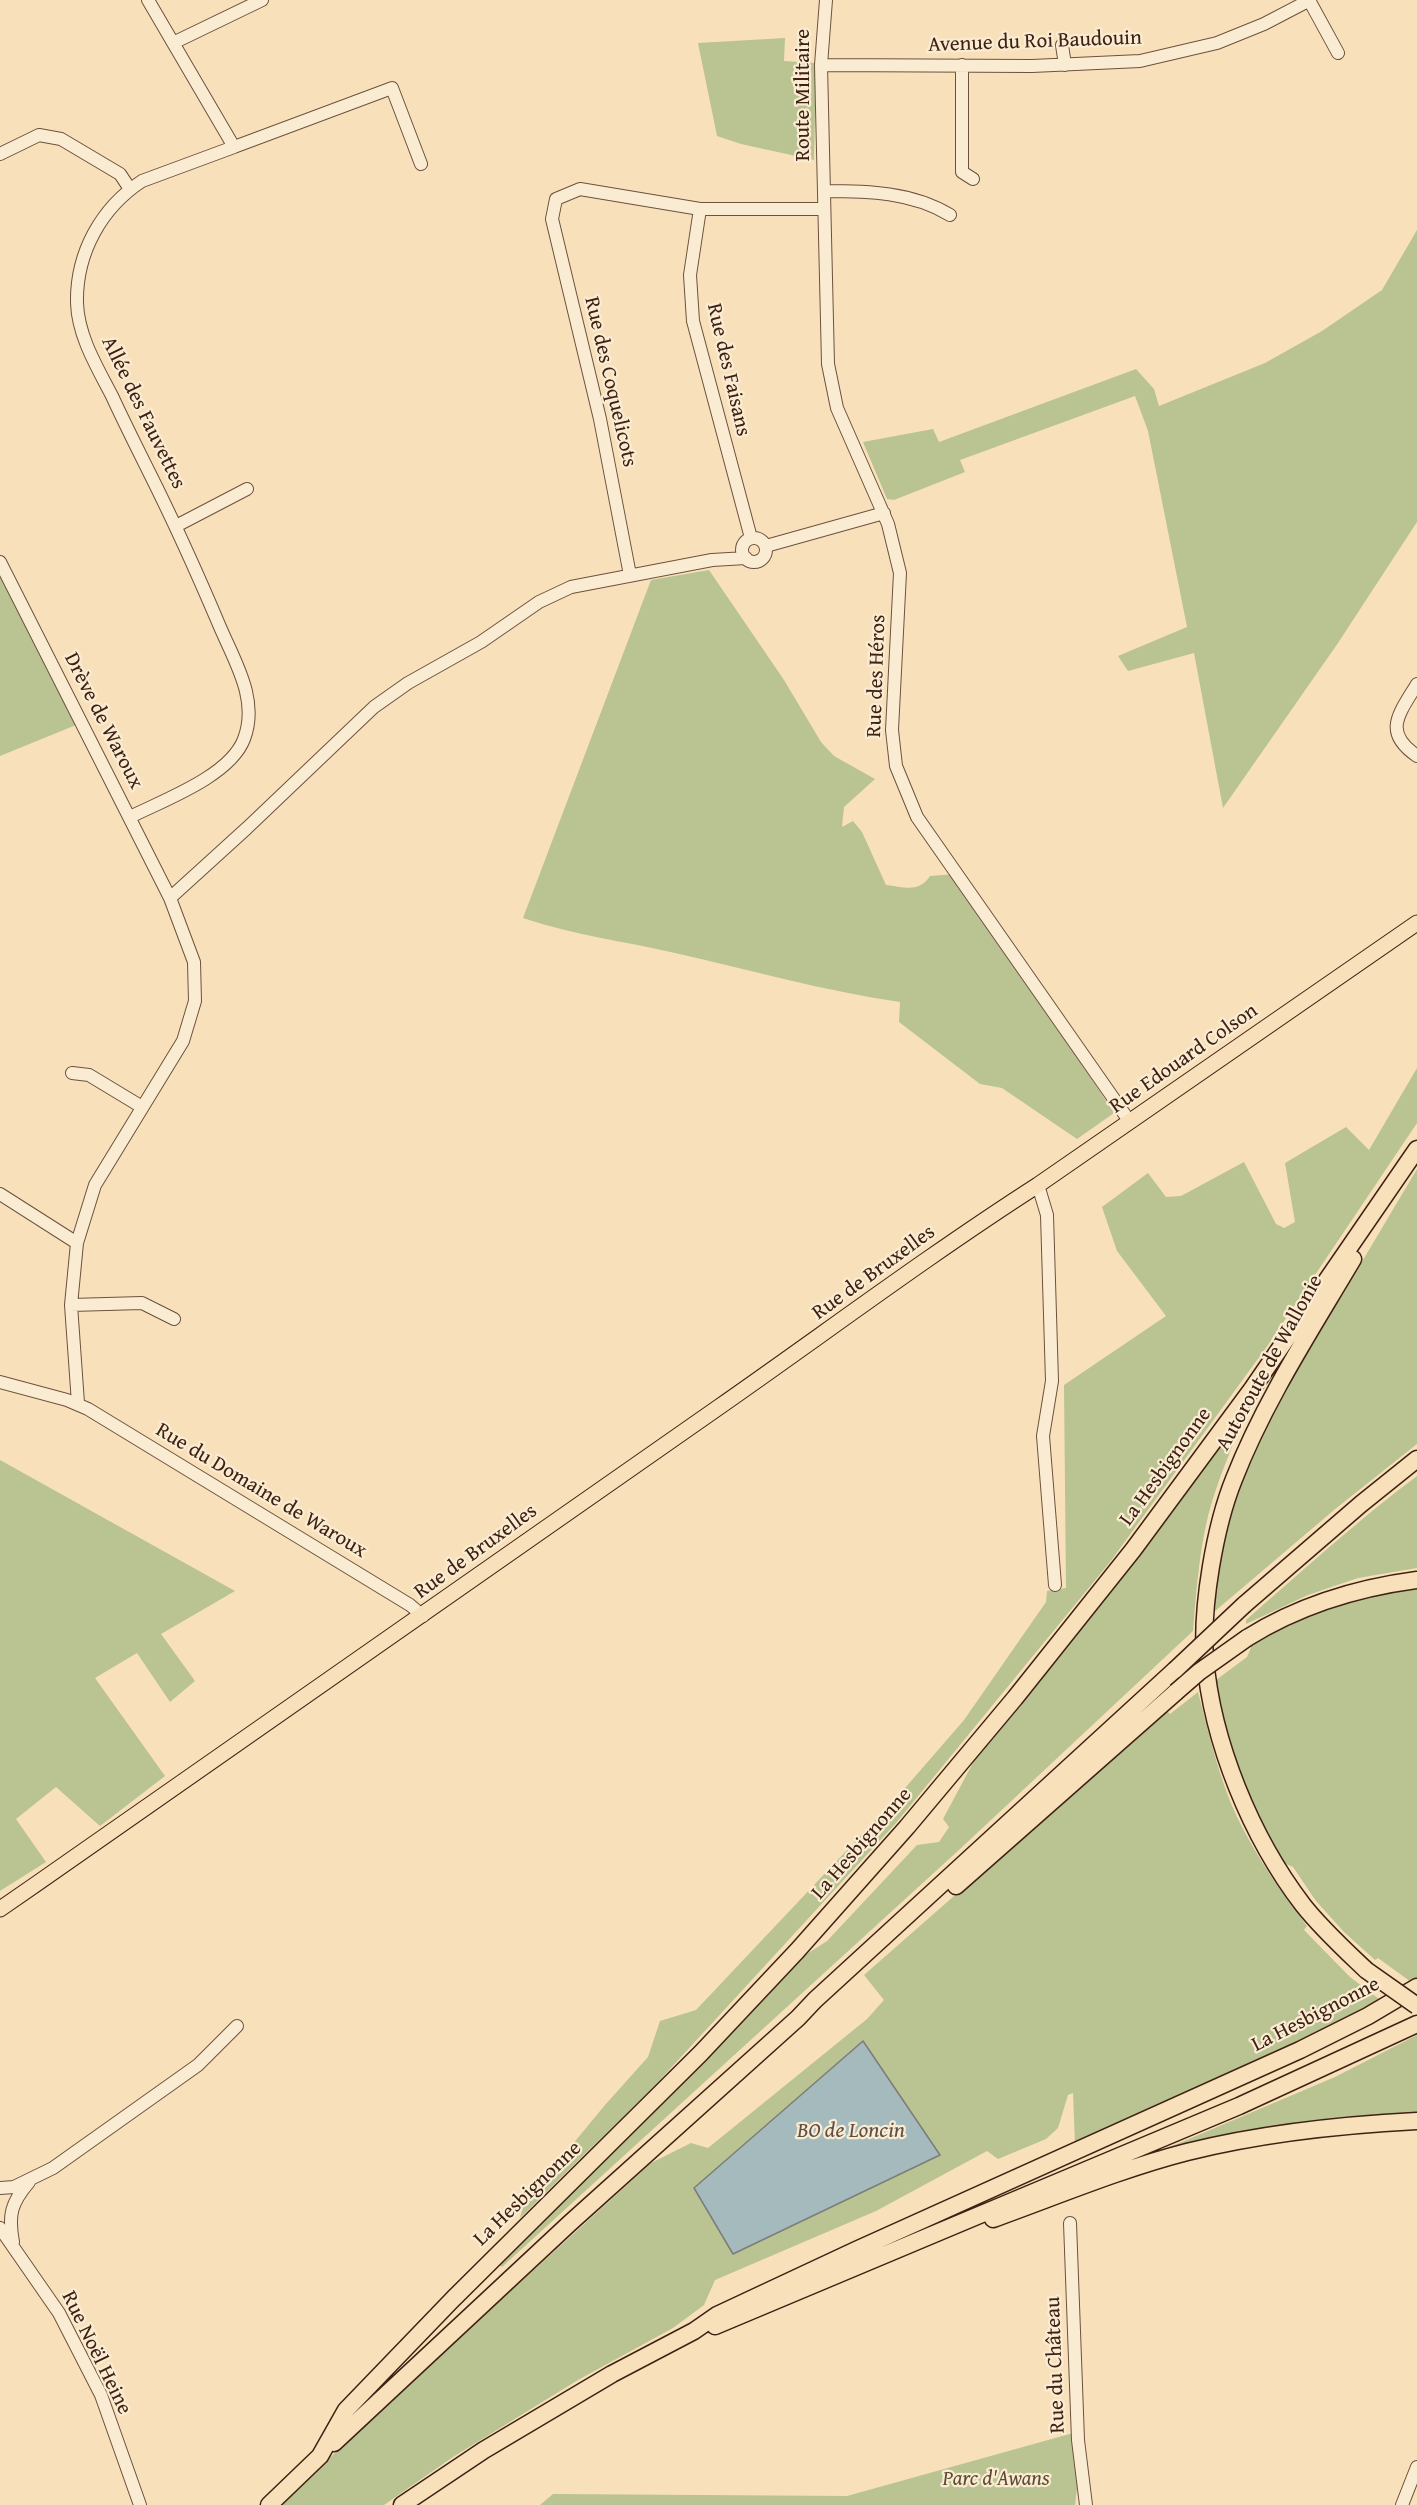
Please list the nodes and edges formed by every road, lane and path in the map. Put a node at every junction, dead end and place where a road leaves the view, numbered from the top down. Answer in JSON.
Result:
{"nodes":[{"id":1,"x":148,"y":0,"type":"edge"},
{"id":2,"x":261,"y":0,"type":"edge"},
{"id":3,"x":826,"y":0,"type":"edge"},
{"id":4,"x":1310,"y":0,"type":"edge"},
{"id":5,"x":173,"y":44,"type":"junction"},
{"id":6,"x":1062,"y":45,"type":"dead end"},
{"id":7,"x":1338,"y":53,"type":"dead end"},
{"id":8,"x":821,"y":65,"type":"junction"},
{"id":9,"x":962,"y":65,"type":"junction"},
{"id":10,"x":1065,"y":65,"type":"junction"},
{"id":11,"x":234,"y":147,"type":"junction"},
{"id":12,"x":0,"y":154,"type":"edge"},
{"id":13,"x":421,"y":164,"type":"dead end"},
{"id":14,"x":973,"y":179,"type":"dead end"},
{"id":15,"x":130,"y":189,"type":"junction"},
{"id":16,"x":824,"y":191,"type":"junction"},
{"id":17,"x":700,"y":209,"type":"junction"},
{"id":18,"x":824,"y":209,"type":"junction"},
{"id":19,"x":950,"y":215,"type":"dead end"},
{"id":20,"x":247,"y":489,"type":"dead end"},
{"id":21,"x":884,"y":513,"type":"junction"},
{"id":22,"x":176,"y":526,"type":"junction"},
{"id":23,"x":751,"y":538,"type":"junction"},
{"id":24,"x":766,"y":546,"type":"junction"},
{"id":25,"x":746,"y":558,"type":"junction"},
{"id":26,"x":0,"y":562,"type":"edge"},
{"id":27,"x":630,"y":575,"type":"junction"},
{"id":28,"x":1417,"y":684,"type":"edge"},
{"id":29,"x":1417,"y":756,"type":"edge"},
{"id":30,"x":130,"y":817,"type":"junction"},
{"id":31,"x":170,"y":898,"type":"junction"},
{"id":32,"x":1417,"y":923,"type":"edge"},
{"id":33,"x":72,"y":1073,"type":"dead end"},
{"id":34,"x":142,"y":1107,"type":"junction"},
{"id":35,"x":1130,"y":1122,"type":"junction"},
{"id":36,"x":1417,"y":1151,"type":"edge"},
{"id":37,"x":1038,"y":1185,"type":"junction"},
{"id":38,"x":0,"y":1194,"type":"edge"},
{"id":39,"x":974,"y":1226,"type":"joint"},
{"id":40,"x":77,"y":1243,"type":"junction"},
{"id":41,"x":71,"y":1305,"type":"junction"},
{"id":42,"x":174,"y":1319,"type":"dead end"},
{"id":43,"x":0,"y":1382,"type":"edge"},
{"id":44,"x":78,"y":1403,"type":"junction"},
{"id":45,"x":1417,"y":1459,"type":"edge"},
{"id":46,"x":1417,"y":1580,"type":"edge"},
{"id":47,"x":1055,"y":1585,"type":"dead end"},
{"id":48,"x":423,"y":1616,"type":"junction"},
{"id":49,"x":0,"y":1909,"type":"edge"},
{"id":50,"x":1417,"y":1987,"type":"edge"},
{"id":51,"x":1417,"y":2006,"type":"edge"},
{"id":52,"x":798,"y":2018,"type":"junction"},
{"id":53,"x":1417,"y":2024,"type":"edge"},
{"id":54,"x":237,"y":2026,"type":"dead end"},
{"id":55,"x":1417,"y":2121,"type":"edge"},
{"id":56,"x":31,"y":2179,"type":"junction"},
{"id":57,"x":0,"y":2188,"type":"edge"},
{"id":58,"x":957,"y":2222,"type":"junction"},
{"id":59,"x":1070,"y":2223,"type":"dead end"},
{"id":60,"x":0,"y":2228,"type":"edge"},
{"id":61,"x":14,"y":2247,"type":"junction"},
{"id":62,"x":694,"y":2331,"type":"junction"},
{"id":63,"x":320,"y":2456,"type":"junction"},
{"id":64,"x":1417,"y":2467,"type":"edge"},
{"id":65,"x":140,"y":2505,"type":"edge"},
{"id":66,"x":269,"y":2505,"type":"edge"},
{"id":67,"x":402,"y":2505,"type":"edge"},
{"id":68,"x":1086,"y":2505,"type":"edge"},
{"id":69,"x":1402,"y":2505,"type":"edge"}],
"edges":[{"from":1,"to":5,"type":"street"},
{"from":2,"to":5,"type":"street"},
{"from":3,"to":8,"type":"street","name":"Route Militaire"},
{"from":4,"to":7,"type":"street"},
{"from":4,"to":10,"type":"street","name":"Avenue du Roi Baudouin"},
{"from":5,"to":11,"type":"street"},
{"from":6,"to":10,"type":"street"},
{"from":8,"to":9,"type":"street","name":"Avenue du Roi Baudouin"},
{"from":8,"to":16,"type":"street","name":"Route Militaire"},
{"from":9,"to":10,"type":"street","name":"Avenue du Roi Baudouin"},
{"from":9,"to":14,"type":"street"},
{"from":11,"to":13,"type":"street","name":"Allée des Fauvettes"},
{"from":11,"to":15,"type":"street","name":"Allée des Fauvettes"},
{"from":12,"to":15,"type":"street"},
{"from":15,"to":22,"type":"street","name":"Allée des Fauvettes"},
{"from":16,"to":18,"type":"street","name":"Route Militaire"},
{"from":16,"to":19,"type":"street","name":"Route Militaire"},
{"from":17,"to":18,"type":"street"},
{"from":17,"to":23,"type":"street","name":"Rue des Faisans"},
{"from":17,"to":27,"type":"street","name":"Rue des Coquelicots"},
{"from":18,"to":21,"type":"street","name":"Rue des Héros"},
{"from":20,"to":22,"type":"street","name":"Allée des Fauvettes"},
{"from":21,"to":24,"type":"street"},
{"from":21,"to":35,"type":"street","name":"Rue des Héros"},
{"from":22,"to":30,"type":"street","name":"Allée des Fauvettes"},
{"from":23,"to":24,"type":"street"},
{"from":23,"to":25,"type":"street"},
{"from":24,"to":25,"type":"street"},
{"from":25,"to":27,"type":"street"},
{"from":26,"to":30,"type":"street","name":"Drève de Waroux"},
{"from":27,"to":31,"type":"street"},
{"from":28,"to":29,"type":"street"},
{"from":30,"to":31,"type":"street","name":"Drève de Waroux"},
{"from":31,"to":34,"type":"street"},
{"from":32,"to":35,"type":"main road","name":"Rue Edouard Colson"},
{"from":33,"to":34,"type":"street"},
{"from":34,"to":40,"type":"street"},
{"from":35,"to":37,"type":"main road","name":"Rue Edouard Colson"},
{"from":36,"to":51,"type":"highway","name":"Autoroute de Wallonie","bridge":true},
{"from":36,"to":63,"type":"highway","name":"La Hesbignonne"},
{"from":37,"to":39,"type":"main road","name":"Rue Edouard Colson"},
{"from":37,"to":47,"type":"street"},
{"from":38,"to":40,"type":"street"},
{"from":39,"to":48,"type":"main road","name":"Rue de Bruxelles"},
{"from":40,"to":41,"type":"street"},
{"from":41,"to":42,"type":"street"},
{"from":41,"to":44,"type":"street"},
{"from":43,"to":44,"type":"street","name":"Rue du Domaine de Waroux"},
{"from":44,"to":48,"type":"street","name":"Rue du Domaine de Waroux"},
{"from":45,"to":52,"type":"highway","bridge":true},
{"from":46,"to":52,"type":"highway","bridge":true},
{"from":48,"to":49,"type":"main road","name":"Rue de Bruxelles"},
{"from":50,"to":62,"type":"highway","name":"La Hesbignonne"},
{"from":52,"to":63,"type":"highway"},
{"from":53,"to":58,"type":"highway"},
{"from":54,"to":56,"type":"street"},
{"from":55,"to":58,"type":"highway"},
{"from":56,"to":57,"type":"street"},
{"from":56,"to":61,"type":"street"},
{"from":58,"to":62,"type":"highway"},
{"from":59,"to":68,"type":"street","name":"Rue du Château"},
{"from":60,"to":61,"type":"street","name":"Rue Noël Heine"},
{"from":61,"to":65,"type":"street","name":"Rue Noël Heine"},
{"from":62,"to":67,"type":"highway","name":"La Hesbignonne"},
{"from":63,"to":66,"type":"highway","name":"La Hesbignonne"},
{"from":64,"to":69,"type":"street"}]}
